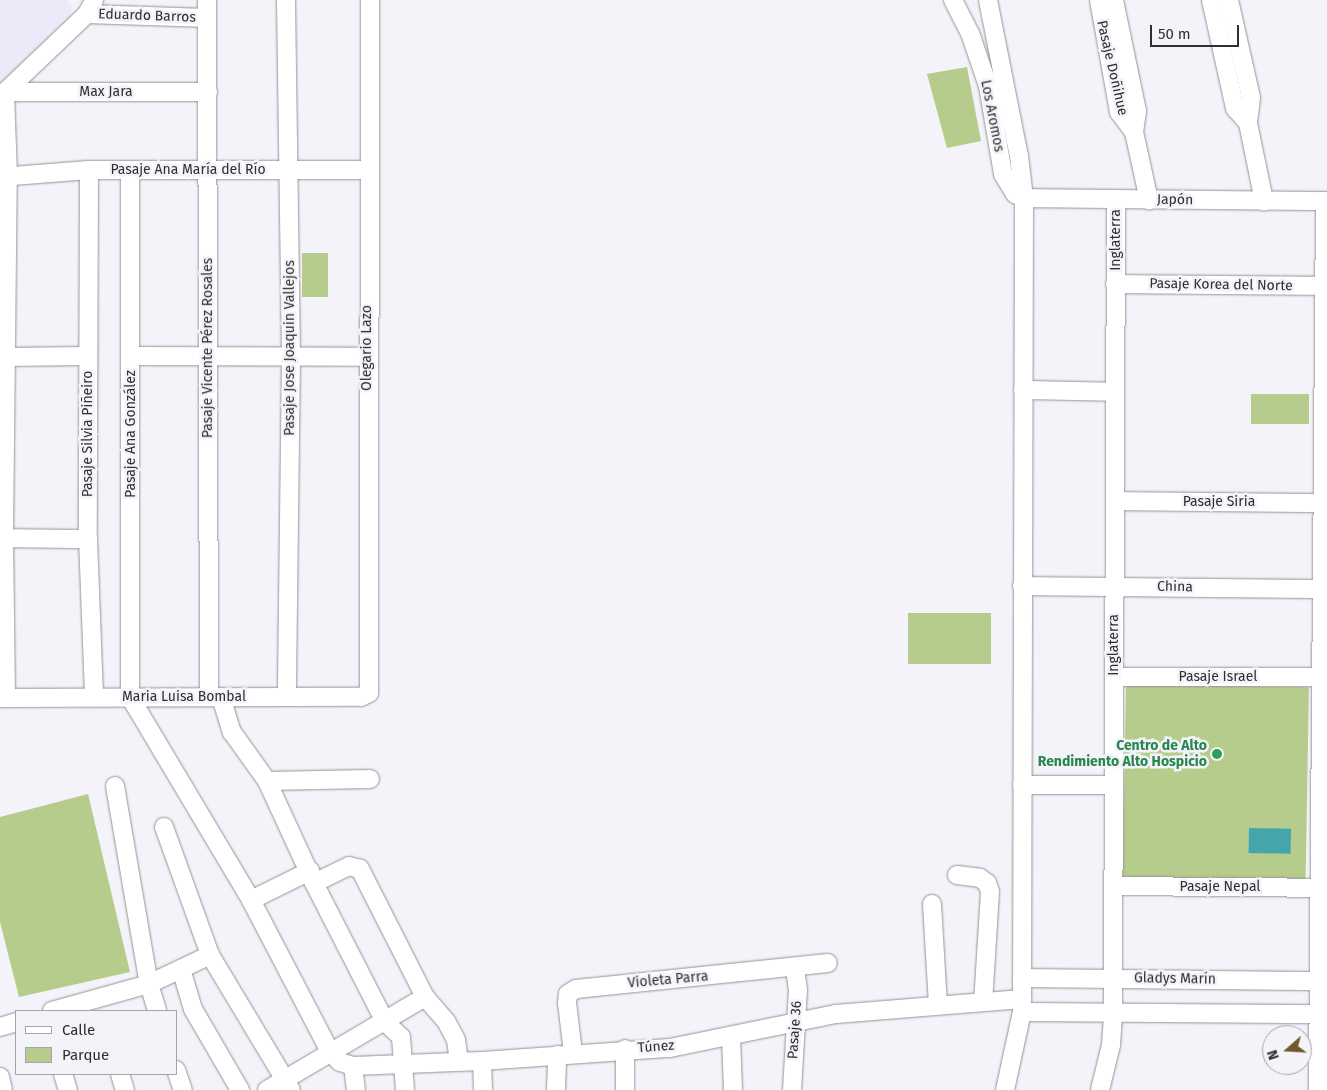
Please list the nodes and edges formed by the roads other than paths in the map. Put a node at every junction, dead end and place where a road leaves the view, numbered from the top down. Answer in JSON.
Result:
{"nodes":[{"id":1,"x":207,"y":0,"type":"edge"},
{"id":2,"x":286,"y":0,"type":"edge"},
{"id":3,"x":370,"y":0,"type":"edge"},
{"id":4,"x":953,"y":0,"type":"edge"},
{"id":5,"x":988,"y":0,"type":"edge"},
{"id":6,"x":1099,"y":0,"type":"edge"},
{"id":7,"x":1114,"y":0,"type":"edge"},
{"id":8,"x":1211,"y":0,"type":"edge"},
{"id":9,"x":1229,"y":0,"type":"edge"},
{"id":10,"x":90,"y":7,"type":"edge"},
{"id":11,"x":207,"y":18,"type":"junction"},
{"id":12,"x":208,"y":92,"type":"junction"},
{"id":13,"x":2,"y":95,"type":"edge"},
{"id":14,"x":1248,"y":123,"type":"junction"},
{"id":15,"x":1134,"y":132,"type":"junction"},
{"id":16,"x":89,"y":170,"type":"junction"},
{"id":17,"x":130,"y":170,"type":"junction"},
{"id":18,"x":208,"y":170,"type":"junction"},
{"id":19,"x":287,"y":170,"type":"junction"},
{"id":20,"x":368,"y":170,"type":"junction"},
{"id":21,"x":4,"y":176,"type":"edge"},
{"id":22,"x":1024,"y":198,"type":"junction"},
{"id":23,"x":1116,"y":199,"type":"junction"},
{"id":24,"x":1149,"y":200,"type":"junction"},
{"id":25,"x":1264,"y":201,"type":"junction"},
{"id":26,"x":1326,"y":201,"type":"edge"},
{"id":27,"x":1115,"y":284,"type":"junction"},
{"id":28,"x":1326,"y":286,"type":"edge"},
{"id":29,"x":3,"y":325,"type":"edge"},
{"id":30,"x":88,"y":356,"type":"junction"},
{"id":31,"x":131,"y":356,"type":"junction"},
{"id":32,"x":208,"y":356,"type":"junction"},
{"id":33,"x":6,"y":357,"type":"junction"},
{"id":34,"x":292,"y":357,"type":"junction"},
{"id":35,"x":367,"y":358,"type":"junction"},
{"id":36,"x":1023,"y":390,"type":"junction"},
{"id":37,"x":1115,"y":392,"type":"junction"},
{"id":38,"x":1115,"y":501,"type":"junction"},
{"id":39,"x":1323,"y":503,"type":"junction"},
{"id":40,"x":4,"y":538,"type":"junction"},
{"id":41,"x":88,"y":539,"type":"junction"},
{"id":42,"x":1022,"y":586,"type":"junction"},
{"id":43,"x":1114,"y":587,"type":"junction"},
{"id":44,"x":1325,"y":589,"type":"edge"},
{"id":45,"x":1114,"y":677,"type":"junction"},
{"id":46,"x":1322,"y":677,"type":"junction"},
{"id":47,"x":367,"y":695,"type":"joint"},
{"id":48,"x":94,"y":697,"type":"junction"},
{"id":49,"x":130,"y":697,"type":"junction"},
{"id":50,"x":215,"y":697,"type":"junction"},
{"id":51,"x":287,"y":697,"type":"junction"},
{"id":52,"x":3,"y":698,"type":"edge"},
{"id":53,"x":370,"y":778,"type":"dead end"},
{"id":54,"x":267,"y":781,"type":"junction"},
{"id":55,"x":1022,"y":785,"type":"junction"},
{"id":56,"x":1114,"y":785,"type":"junction"},
{"id":57,"x":115,"y":786,"type":"dead end"},
{"id":58,"x":164,"y":827,"type":"dead end"},
{"id":59,"x":957,"y":875,"type":"dead end"},
{"id":60,"x":312,"y":877,"type":"junction"},
{"id":61,"x":1114,"y":886,"type":"junction"},
{"id":62,"x":1323,"y":888,"type":"edge"},
{"id":63,"x":251,"y":900,"type":"junction"},
{"id":64,"x":932,"y":904,"type":"dead end"},
{"id":65,"x":210,"y":955,"type":"junction"},
{"id":66,"x":828,"y":963,"type":"dead end"},
{"id":67,"x":182,"y":969,"type":"junction"},
{"id":68,"x":795,"y":969,"type":"junction"},
{"id":69,"x":1022,"y":978,"type":"junction"},
{"id":70,"x":1114,"y":979,"type":"junction"},
{"id":71,"x":1323,"y":981,"type":"edge"},
{"id":72,"x":149,"y":984,"type":"junction"},
{"id":73,"x":425,"y":997,"type":"junction"},
{"id":74,"x":984,"y":1002,"type":"junction"},
{"id":75,"x":98,"y":1005,"type":"edge"},
{"id":76,"x":938,"y":1005,"type":"junction"},
{"id":77,"x":1022,"y":1005,"type":"junction"},
{"id":78,"x":60,"y":1010,"type":"edge"},
{"id":79,"x":157,"y":1010,"type":"edge"},
{"id":80,"x":1113,"y":1013,"type":"junction"},
{"id":81,"x":1323,"y":1014,"type":"edge"},
{"id":82,"x":15,"y":1022,"type":"edge"},
{"id":83,"x":385,"y":1022,"type":"junction"},
{"id":84,"x":795,"y":1023,"type":"junction"},
{"id":85,"x":0,"y":1027,"type":"edge"},
{"id":86,"x":732,"y":1036,"type":"junction"},
{"id":87,"x":624,"y":1049,"type":"junction"},
{"id":88,"x":330,"y":1052,"type":"junction"},
{"id":89,"x":565,"y":1054,"type":"junction"},
{"id":90,"x":459,"y":1061,"type":"junction"},
{"id":91,"x":482,"y":1061,"type":"junction"},
{"id":92,"x":404,"y":1062,"type":"junction"},
{"id":93,"x":353,"y":1066,"type":"junction"},
{"id":94,"x":63,"y":1075,"type":"edge"},
{"id":95,"x":120,"y":1075,"type":"edge"},
{"id":96,"x":178,"y":1075,"type":"edge"},
{"id":97,"x":0,"y":1077,"type":"edge"},
{"id":98,"x":288,"y":1085,"type":"edge"},
{"id":99,"x":3,"y":1090,"type":"edge"},
{"id":100,"x":68,"y":1090,"type":"edge"},
{"id":101,"x":125,"y":1090,"type":"edge"},
{"id":102,"x":183,"y":1090,"type":"edge"},
{"id":103,"x":240,"y":1090,"type":"edge"},
{"id":104,"x":267,"y":1090,"type":"edge"},
{"id":105,"x":356,"y":1090,"type":"edge"},
{"id":106,"x":405,"y":1090,"type":"edge"},
{"id":107,"x":483,"y":1090,"type":"edge"},
{"id":108,"x":556,"y":1090,"type":"edge"},
{"id":109,"x":625,"y":1090,"type":"edge"},
{"id":110,"x":733,"y":1090,"type":"edge"},
{"id":111,"x":792,"y":1090,"type":"edge"},
{"id":112,"x":1005,"y":1090,"type":"edge"},
{"id":113,"x":1100,"y":1090,"type":"edge"},
{"id":114,"x":1318,"y":1090,"type":"edge"}],
"edges":[{"from":1,"to":11,"type":"street","name":"Pasaje Vicente Pérez Rosales"},
{"from":2,"to":19,"type":"street","name":"Pasaje Jose Joaquin Vallejos"},
{"from":3,"to":20,"type":"street","name":"Olegario Lazo"},
{"from":4,"to":22,"type":"street","name":"Los Aromos"},
{"from":5,"to":22,"type":"street"},
{"from":6,"to":15,"type":"street","name":"Pasaje Doñihue"},
{"from":7,"to":15,"type":"street","name":"Pasaje Doñihue"},
{"from":8,"to":14,"type":"street"},
{"from":9,"to":14,"type":"street"},
{"from":10,"to":11,"type":"street","name":"Eduardo Barros"},
{"from":10,"to":13,"type":"street"},
{"from":11,"to":12,"type":"street","name":"Pasaje Vicente Pérez Rosales"},
{"from":12,"to":13,"type":"street","name":"Max Jara"},
{"from":12,"to":18,"type":"street","name":"Pasaje Vicente Pérez Rosales"},
{"from":13,"to":21,"type":"street"},
{"from":14,"to":25,"type":"street"},
{"from":15,"to":24,"type":"street","name":"Pasaje Doñihue"},
{"from":16,"to":17,"type":"street","name":"Pasaje Ana María del Río"},
{"from":16,"to":21,"type":"street","name":"Pasaje Ana María del Río"},
{"from":16,"to":30,"type":"street","name":"Pasaje Silvia Piñeiro"},
{"from":17,"to":18,"type":"street","name":"Pasaje Ana María del Río"},
{"from":17,"to":31,"type":"street","name":"Pasaje Ana González"},
{"from":18,"to":19,"type":"street","name":"Pasaje Ana María del Río"},
{"from":18,"to":32,"type":"street","name":"Pasaje Vicente Pérez Rosales"},
{"from":19,"to":20,"type":"street","name":"Pasaje Ana María del Río"},
{"from":19,"to":34,"type":"street","name":"Pasaje Jose Joaquin Vallejos"},
{"from":20,"to":35,"type":"street","name":"Olegario Lazo"},
{"from":21,"to":29,"type":"street"},
{"from":22,"to":23,"type":"street","name":"Japón"},
{"from":22,"to":36,"type":"street"},
{"from":23,"to":24,"type":"street","name":"Japón"},
{"from":23,"to":27,"type":"street","name":"Inglaterra"},
{"from":24,"to":25,"type":"street","name":"Japón"},
{"from":25,"to":26,"type":"street","name":"Japón"},
{"from":26,"to":28,"type":"street"},
{"from":27,"to":28,"type":"street","name":"Pasaje Korea del Norte"},
{"from":27,"to":37,"type":"street","name":"Inglaterra"},
{"from":28,"to":39,"type":"street"},
{"from":29,"to":33,"type":"street"},
{"from":30,"to":33,"type":"street"},
{"from":30,"to":41,"type":"street","name":"Pasaje Silvia Piñeiro"},
{"from":31,"to":32,"type":"street"},
{"from":31,"to":49,"type":"street","name":"Pasaje Ana González"},
{"from":32,"to":34,"type":"street"},
{"from":32,"to":50,"type":"street","name":"Pasaje Vicente Pérez Rosales"},
{"from":33,"to":40,"type":"street"},
{"from":34,"to":35,"type":"street"},
{"from":34,"to":51,"type":"street","name":"Pasaje Jose Joaquin Vallejos"},
{"from":35,"to":47,"type":"street","name":"Olegario Lazo"},
{"from":36,"to":37,"type":"street"},
{"from":36,"to":42,"type":"street"},
{"from":37,"to":38,"type":"street","name":"Inglaterra"},
{"from":38,"to":39,"type":"street","name":"Pasaje Siria"},
{"from":38,"to":43,"type":"street","name":"Inglaterra"},
{"from":39,"to":44,"type":"street"},
{"from":40,"to":41,"type":"street"},
{"from":40,"to":52,"type":"street"},
{"from":41,"to":48,"type":"street","name":"Pasaje Silvia Piñeiro"},
{"from":42,"to":43,"type":"street","name":"China"},
{"from":42,"to":55,"type":"street"},
{"from":43,"to":44,"type":"street","name":"China"},
{"from":43,"to":45,"type":"street","name":"Inglaterra"},
{"from":44,"to":46,"type":"street"},
{"from":45,"to":46,"type":"street","name":"Pasaje Israel"},
{"from":45,"to":56,"type":"street","name":"Inglaterra"},
{"from":46,"to":62,"type":"street"},
{"from":47,"to":51,"type":"street","name":"Maria Luisa Bombal"},
{"from":48,"to":49,"type":"street","name":"Maria Luisa Bombal"},
{"from":48,"to":52,"type":"street","name":"Maria Luisa Bombal"},
{"from":49,"to":50,"type":"street","name":"Maria Luisa Bombal"},
{"from":49,"to":63,"type":"street"},
{"from":50,"to":51,"type":"street","name":"Maria Luisa Bombal"},
{"from":50,"to":54,"type":"street","name":"Pasaje Vicente Pérez Rosales"},
{"from":53,"to":54,"type":"street"},
{"from":54,"to":60,"type":"street","name":"Pasaje Vicente Pérez Rosales"},
{"from":55,"to":56,"type":"street"},
{"from":55,"to":69,"type":"street"},
{"from":56,"to":61,"type":"street","name":"Inglaterra"},
{"from":57,"to":72,"type":"street"},
{"from":58,"to":65,"type":"street"},
{"from":59,"to":74,"type":"street"},
{"from":60,"to":63,"type":"street"},
{"from":60,"to":73,"type":"street"},
{"from":60,"to":83,"type":"street","name":"Pasaje Vicente Pérez Rosales"},
{"from":61,"to":62,"type":"street","name":"Pasaje Nepal"},
{"from":61,"to":70,"type":"street","name":"Inglaterra"},
{"from":62,"to":71,"type":"street"},
{"from":63,"to":88,"type":"street"},
{"from":64,"to":76,"type":"street"},
{"from":65,"to":67,"type":"street"},
{"from":65,"to":98,"type":"street"},
{"from":66,"to":68,"type":"street","name":"Violeta Parra"},
{"from":67,"to":72,"type":"street"},
{"from":67,"to":103,"type":"street"},
{"from":68,"to":84,"type":"street","name":"Pasaje 36"},
{"from":68,"to":89,"type":"street","name":"Violeta Parra"},
{"from":69,"to":70,"type":"street","name":"Gladys Marín"},
{"from":69,"to":77,"type":"street"},
{"from":70,"to":71,"type":"street","name":"Gladys Marín"},
{"from":70,"to":80,"type":"street","name":"Inglaterra"},
{"from":71,"to":81,"type":"street"},
{"from":72,"to":75,"type":"street"},
{"from":72,"to":79,"type":"street"},
{"from":73,"to":83,"type":"street"},
{"from":73,"to":90,"type":"street"},
{"from":74,"to":76,"type":"street","name":"Túnez"},
{"from":74,"to":77,"type":"street","name":"Túnez"},
{"from":75,"to":78,"type":"street"},
{"from":76,"to":84,"type":"street","name":"Túnez"},
{"from":77,"to":80,"type":"street"},
{"from":77,"to":112,"type":"street"},
{"from":80,"to":81,"type":"street"},
{"from":80,"to":113,"type":"street","name":"Inglaterra"},
{"from":81,"to":114,"type":"street"},
{"from":82,"to":85,"type":"street"},
{"from":83,"to":88,"type":"street"},
{"from":83,"to":92,"type":"street","name":"Pasaje Vicente Pérez Rosales"},
{"from":84,"to":86,"type":"street","name":"Túnez"},
{"from":84,"to":111,"type":"street","name":"Pasaje 36"},
{"from":86,"to":87,"type":"street","name":"Túnez"},
{"from":86,"to":110,"type":"street"},
{"from":87,"to":89,"type":"street","name":"Túnez"},
{"from":87,"to":109,"type":"street"},
{"from":88,"to":93,"type":"street"},
{"from":88,"to":98,"type":"street"},
{"from":89,"to":91,"type":"street","name":"Túnez"},
{"from":89,"to":108,"type":"street","name":"Violeta Parra"},
{"from":90,"to":91,"type":"street","name":"Túnez"},
{"from":90,"to":92,"type":"street","name":"Túnez"},
{"from":91,"to":107,"type":"street"},
{"from":92,"to":93,"type":"street","name":"Túnez"},
{"from":92,"to":106,"type":"street","name":"Pasaje Vicente Pérez Rosales"},
{"from":93,"to":105,"type":"street"},
{"from":94,"to":100,"type":"street"},
{"from":95,"to":101,"type":"street"},
{"from":96,"to":102,"type":"street"},
{"from":97,"to":99,"type":"street"},
{"from":98,"to":104,"type":"street"}]}
